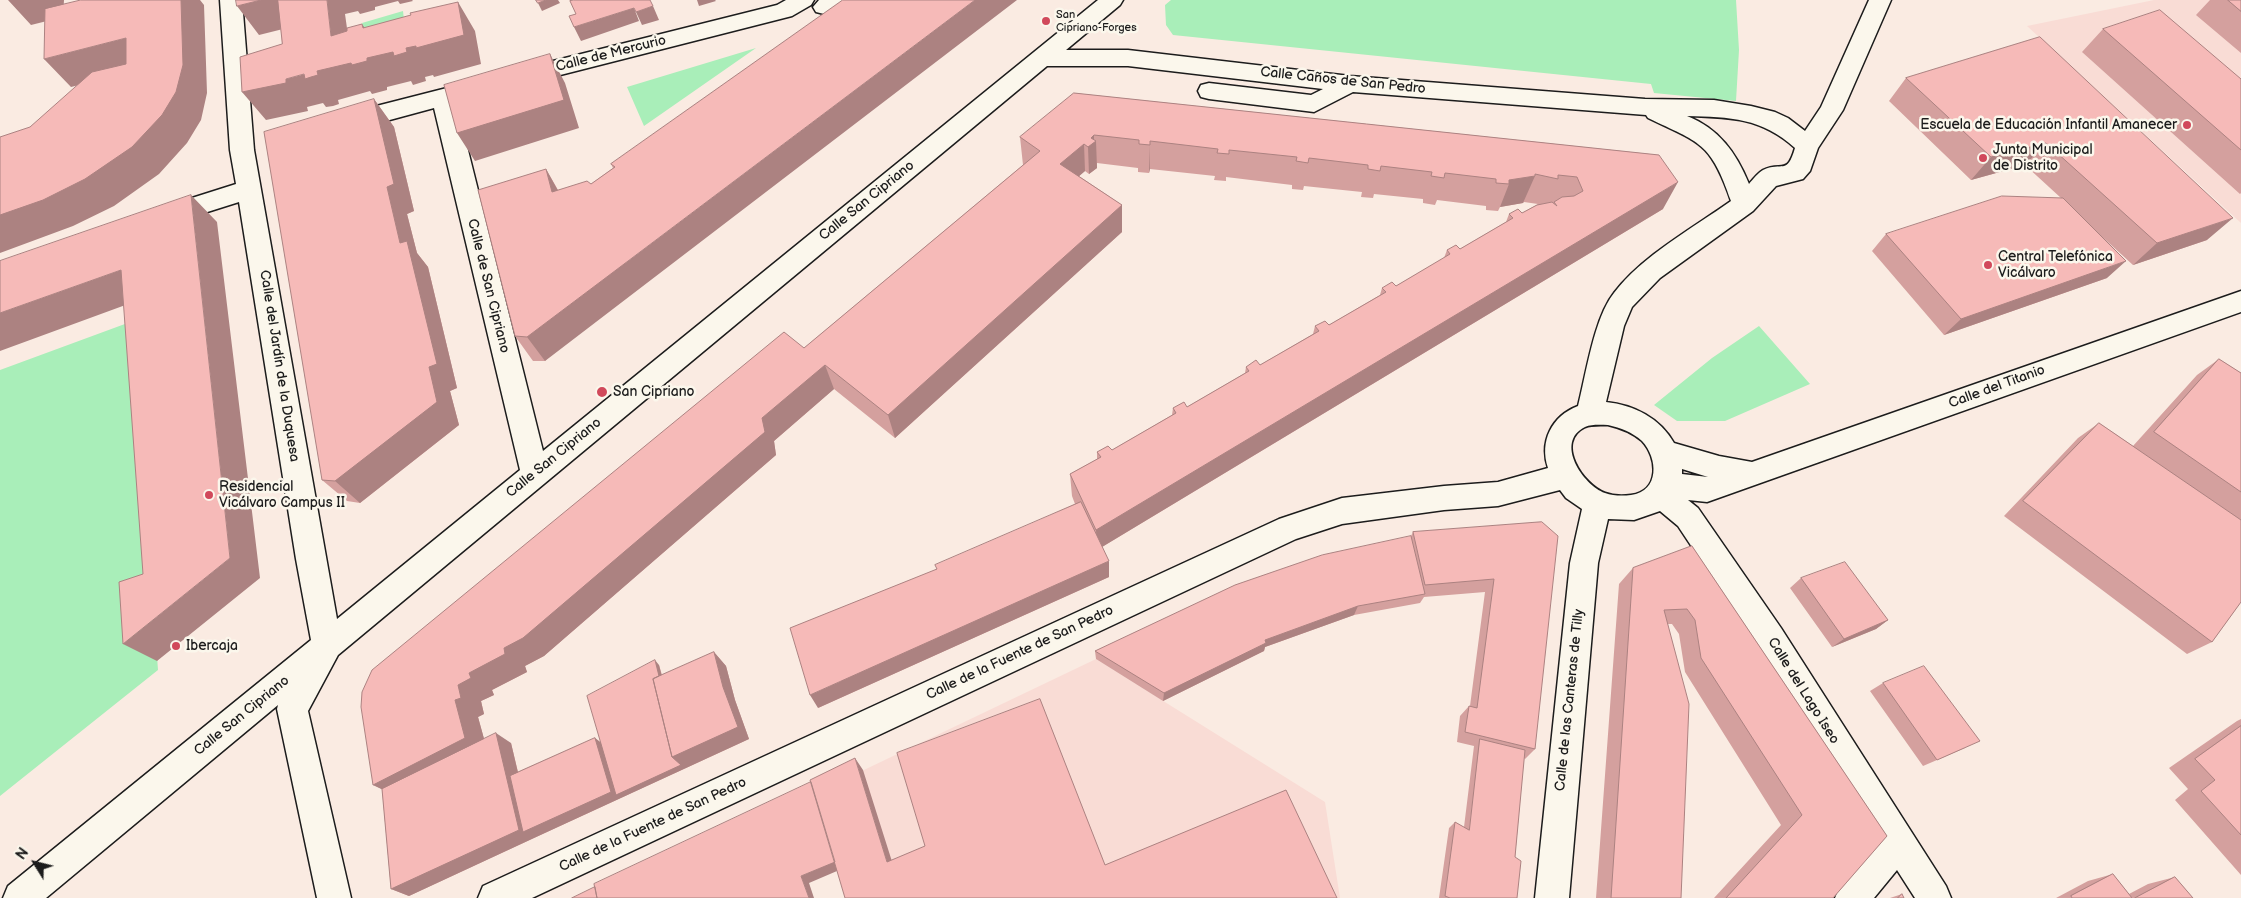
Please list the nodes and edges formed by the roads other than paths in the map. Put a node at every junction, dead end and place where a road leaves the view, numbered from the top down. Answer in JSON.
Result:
{"nodes":[{"id":1,"x":231,"y":0,"type":"edge"},
{"id":2,"x":1112,"y":0,"type":"edge"},
{"id":3,"x":1880,"y":0,"type":"edge"},
{"id":4,"x":821,"y":2,"type":"edge"},
{"id":5,"x":1041,"y":58,"type":"junction"},
{"id":6,"x":1350,"y":84,"type":"junction"},
{"id":7,"x":1209,"y":91,"type":"dead end"},
{"id":8,"x":443,"y":97,"type":"junction"},
{"id":9,"x":1645,"y":107,"type":"junction"},
{"id":10,"x":328,"y":128,"type":"edge"},
{"id":11,"x":1807,"y":146,"type":"junction"},
{"id":12,"x":1730,"y":165,"type":"junction"},
{"id":13,"x":1770,"y":178,"type":"junction"},
{"id":14,"x":250,"y":190,"type":"junction"},
{"id":15,"x":1744,"y":204,"type":"junction"},
{"id":16,"x":143,"y":224,"type":"edge"},
{"id":17,"x":2241,"y":301,"type":"edge"},
{"id":18,"x":1601,"y":368,"type":"junction"},
{"id":19,"x":1590,"y":414,"type":"junction"},
{"id":20,"x":1626,"y":417,"type":"junction"},
{"id":21,"x":1666,"y":453,"type":"junction"},
{"id":22,"x":1754,"y":473,"type":"junction"},
{"id":23,"x":535,"y":474,"type":"junction"},
{"id":24,"x":1565,"y":476,"type":"junction"},
{"id":25,"x":1663,"y":489,"type":"junction"},
{"id":26,"x":1598,"y":503,"type":"junction"},
{"id":27,"x":327,"y":646,"type":"junction"},
{"id":28,"x":1899,"y":843,"type":"junction"},
{"id":29,"x":20,"y":898,"type":"edge"},
{"id":30,"x":334,"y":898,"type":"edge"},
{"id":31,"x":495,"y":898,"type":"edge"},
{"id":32,"x":1552,"y":898,"type":"edge"},
{"id":33,"x":1852,"y":898,"type":"edge"},
{"id":34,"x":1934,"y":898,"type":"edge"}],
"edges":[{"from":1,"to":14,"type":"street","name":"Calle del Jardín de la Duquesa"},
{"from":2,"to":5,"type":"street","name":"Calle San Cipriano"},
{"from":3,"to":11,"type":"street"},
{"from":4,"to":8,"type":"street","name":"Calle de Mercurio"},
{"from":5,"to":6,"type":"street","name":"Calle Caños de San Pedro"},
{"from":5,"to":23,"type":"street","name":"Calle San Cipriano"},
{"from":6,"to":7,"type":"street"},
{"from":6,"to":9,"type":"street","name":"Calle Caños de San Pedro"},
{"from":8,"to":10,"type":"street","name":"Calle de Mercurio"},
{"from":8,"to":23,"type":"street","name":"Calle de San Cipriano"},
{"from":9,"to":11,"type":"street","name":"Calle Caños de San Pedro"},
{"from":9,"to":12,"type":"street","name":"Calle Caños de San Pedro"},
{"from":11,"to":13,"type":"street"},
{"from":12,"to":13,"type":"street"},
{"from":12,"to":15,"type":"street","name":"Calle Caños de San Pedro"},
{"from":13,"to":15,"type":"street"},
{"from":14,"to":16,"type":"street"},
{"from":14,"to":27,"type":"street","name":"Calle del Jardín de la Duquesa"},
{"from":15,"to":18,"type":"street"},
{"from":17,"to":22,"type":"street","name":"Calle del Titanio"},
{"from":18,"to":19,"type":"street"},
{"from":18,"to":20,"type":"street"},
{"from":19,"to":20,"type":"street"},
{"from":19,"to":24,"type":"street"},
{"from":20,"to":21,"type":"street"},
{"from":21,"to":22,"type":"street","name":"Calle del Titanio"},
{"from":21,"to":25,"type":"street"},
{"from":22,"to":25,"type":"street","name":"Calle del Titanio"},
{"from":23,"to":27,"type":"street","name":"Calle San Cipriano"},
{"from":24,"to":26,"type":"street"},
{"from":24,"to":31,"type":"street","name":"Calle de la Fuente de San Pedro"},
{"from":25,"to":26,"type":"street"},
{"from":25,"to":28,"type":"street","name":"Calle del Lago Iseo"},
{"from":26,"to":32,"type":"street","name":"Calle de las Canteras de Tilly"},
{"from":27,"to":29,"type":"street","name":"Calle San Cipriano"},
{"from":27,"to":30,"type":"street"},
{"from":28,"to":33,"type":"street"},
{"from":28,"to":34,"type":"street","name":"Calle del Lago Iseo"}]}
